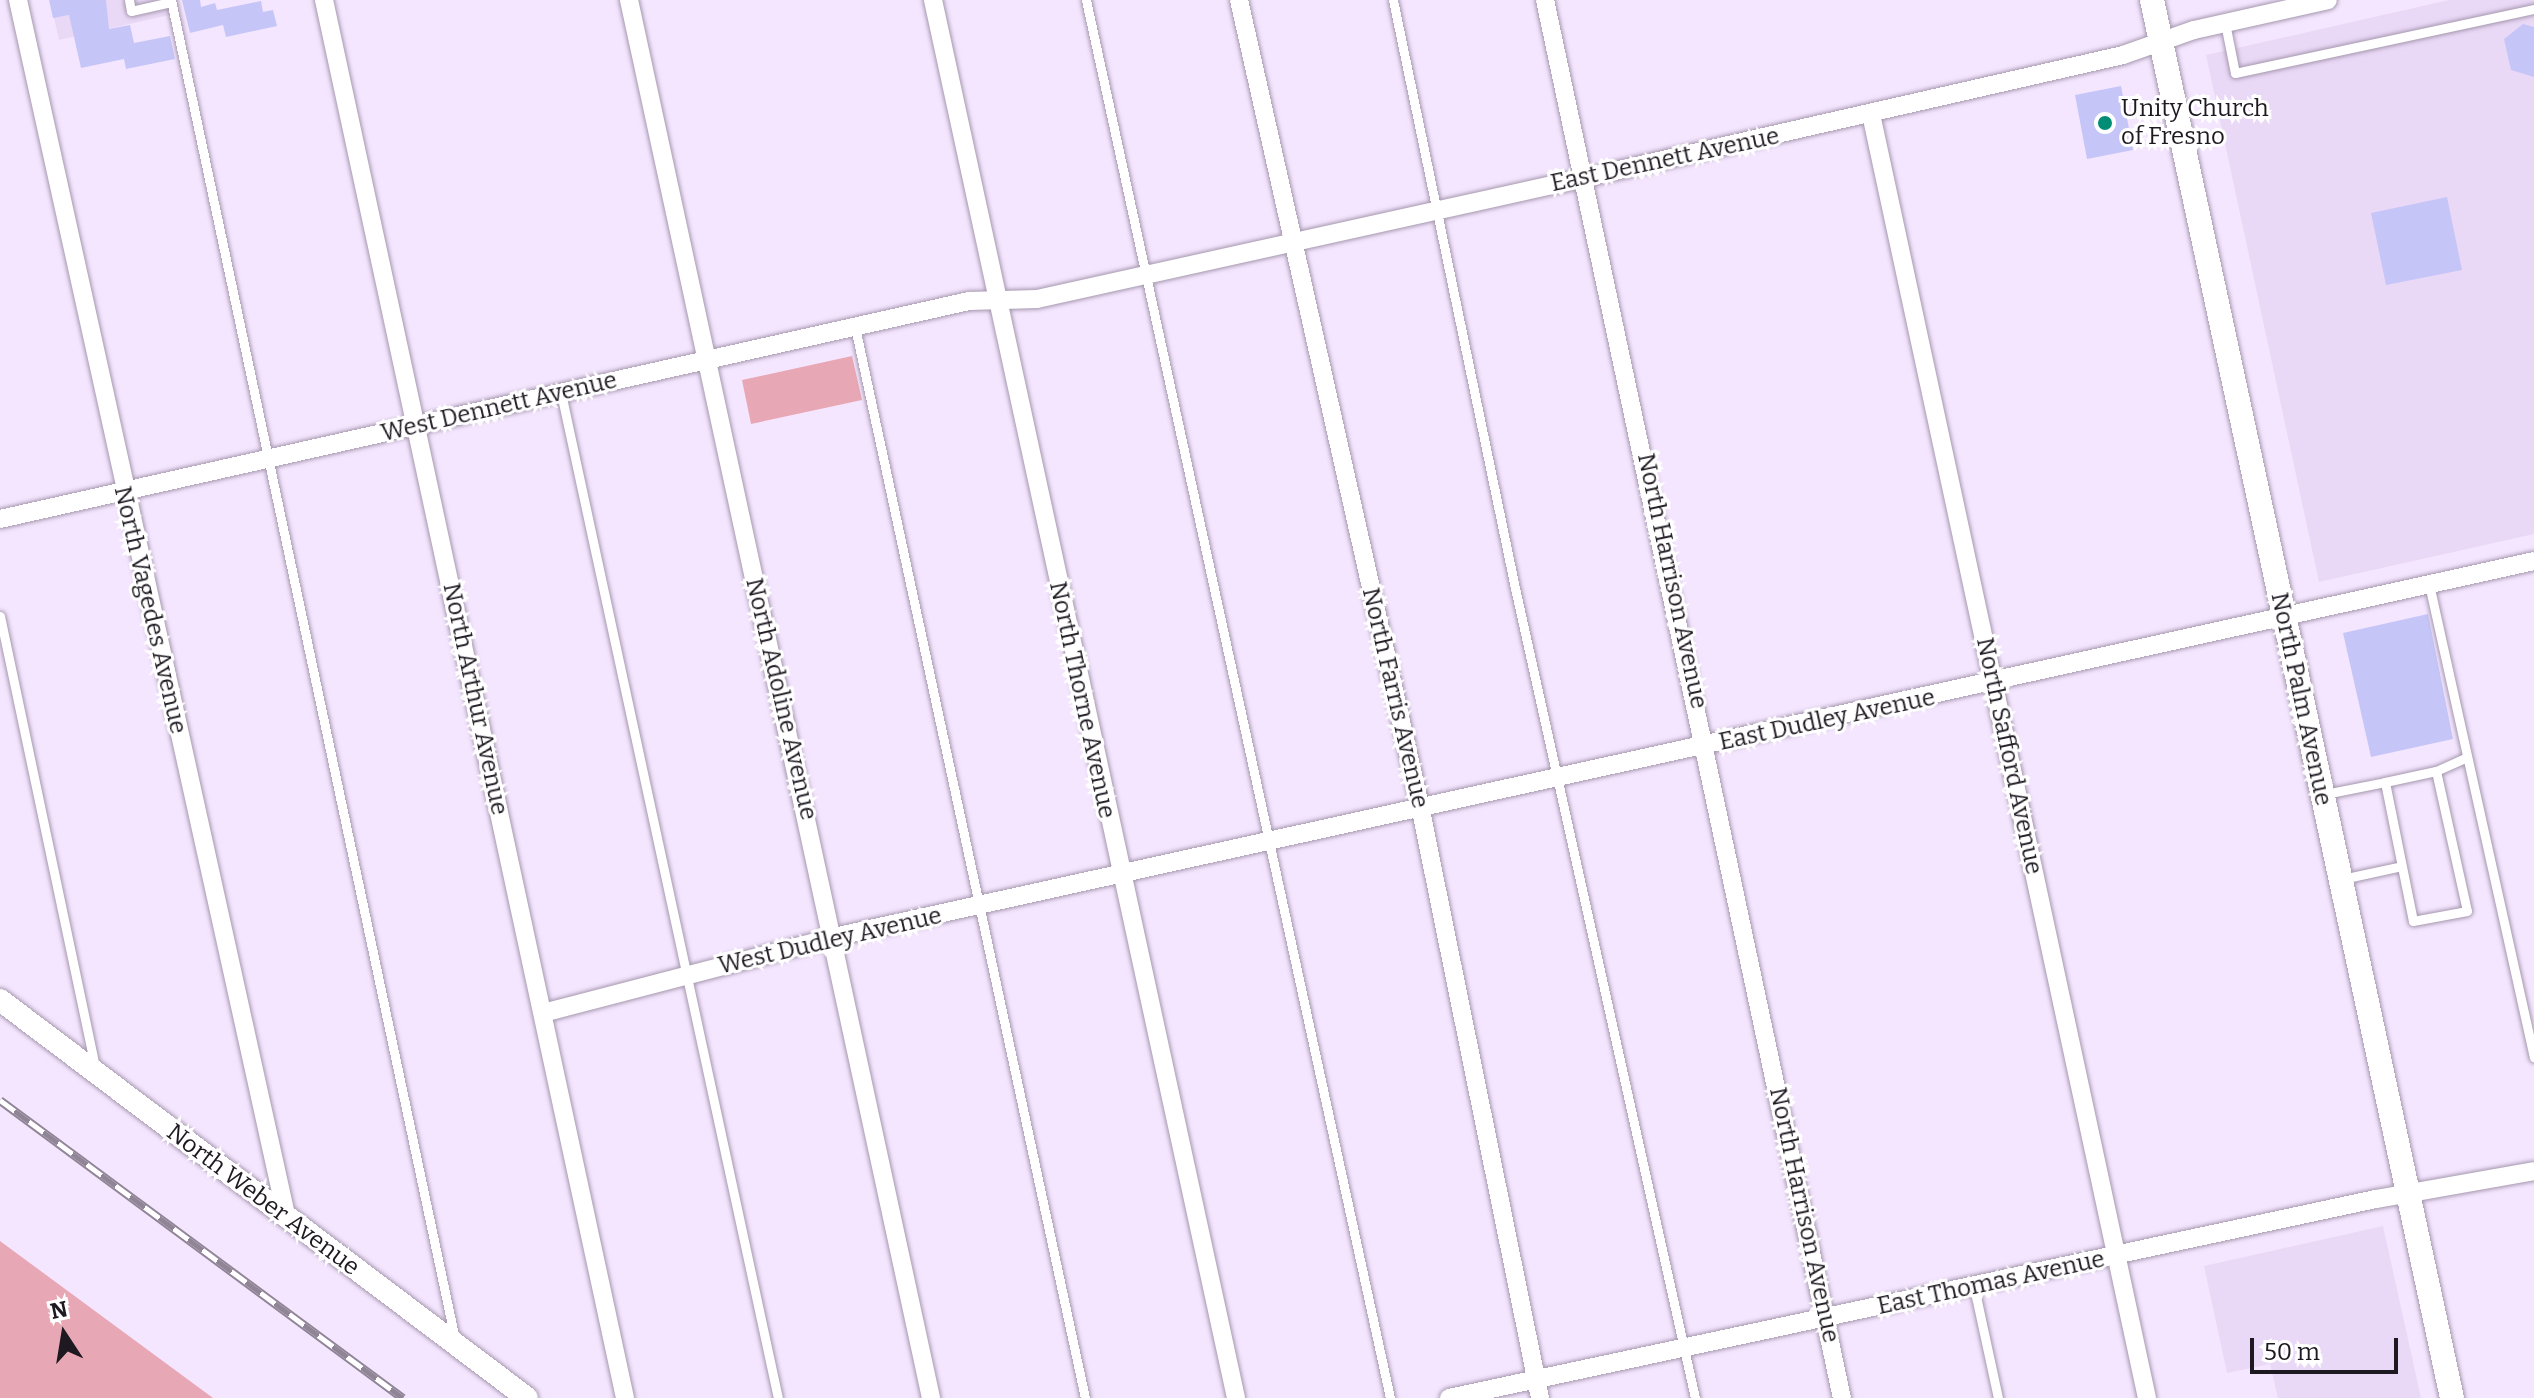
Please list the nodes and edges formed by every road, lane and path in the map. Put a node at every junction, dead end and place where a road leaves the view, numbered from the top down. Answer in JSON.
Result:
{"nodes":[{"id":1,"x":18,"y":0,"type":"edge"},
{"id":2,"x":129,"y":0,"type":"edge"},
{"id":3,"x":324,"y":0,"type":"edge"},
{"id":4,"x":629,"y":0,"type":"edge"},
{"id":5,"x":933,"y":0,"type":"edge"},
{"id":6,"x":1086,"y":0,"type":"edge"},
{"id":7,"x":1239,"y":0,"type":"edge"},
{"id":8,"x":1393,"y":0,"type":"edge"},
{"id":9,"x":1545,"y":0,"type":"edge"},
{"id":10,"x":2152,"y":0,"type":"edge"},
{"id":11,"x":171,"y":1,"type":"edge"},
{"id":12,"x":2316,"y":1,"type":"edge"},
{"id":13,"x":2534,"y":9,"type":"edge"},
{"id":14,"x":2225,"y":23,"type":"junction"},
{"id":15,"x":2162,"y":43,"type":"junction"},
{"id":16,"x":1871,"y":114,"type":"junction"},
{"id":17,"x":1584,"y":178,"type":"junction"},
{"id":18,"x":1436,"y":210,"type":"junction"},
{"id":19,"x":1292,"y":243,"type":"junction"},
{"id":20,"x":1146,"y":275,"type":"junction"},
{"id":21,"x":998,"y":301,"type":"junction"},
{"id":22,"x":855,"y":327,"type":"junction"},
{"id":23,"x":706,"y":361,"type":"junction"},
{"id":24,"x":561,"y":393,"type":"junction"},
{"id":25,"x":416,"y":425,"type":"junction"},
{"id":26,"x":269,"y":458,"type":"junction"},
{"id":27,"x":124,"y":491,"type":"junction"},
{"id":28,"x":0,"y":519,"type":"edge"},
{"id":29,"x":2534,"y":561,"type":"edge"},
{"id":30,"x":2429,"y":584,"type":"junction"},
{"id":31,"x":0,"y":616,"type":"edge"},
{"id":32,"x":2283,"y":617,"type":"junction"},
{"id":33,"x":1993,"y":684,"type":"junction"},
{"id":34,"x":1708,"y":747,"type":"junction"},
{"id":35,"x":2467,"y":757,"type":"junction"},
{"id":36,"x":2436,"y":771,"type":"junction"},
{"id":37,"x":1560,"y":777,"type":"junction"},
{"id":38,"x":2385,"y":782,"type":"junction"},
{"id":39,"x":2322,"y":795,"type":"junction"},
{"id":40,"x":1420,"y":806,"type":"junction"},
{"id":41,"x":1268,"y":841,"type":"junction"},
{"id":42,"x":2402,"y":866,"type":"junction"},
{"id":43,"x":1120,"y":876,"type":"junction"},
{"id":44,"x":2340,"y":879,"type":"junction"},
{"id":45,"x":979,"y":906,"type":"junction"},
{"id":46,"x":834,"y":937,"type":"junction"},
{"id":47,"x":684,"y":976,"type":"junction"},
{"id":48,"x":0,"y":1000,"type":"edge"},
{"id":49,"x":543,"y":1013,"type":"junction"},
{"id":50,"x":2534,"y":1057,"type":"edge"},
{"id":51,"x":96,"y":1073,"type":"junction"},
{"id":52,"x":2534,"y":1171,"type":"edge"},
{"id":53,"x":2408,"y":1195,"type":"junction"},
{"id":54,"x":287,"y":1219,"type":"junction"},
{"id":55,"x":2117,"y":1256,"type":"junction"},
{"id":56,"x":1974,"y":1287,"type":"junction"},
{"id":57,"x":1825,"y":1317,"type":"junction"},
{"id":58,"x":456,"y":1345,"type":"junction"},
{"id":59,"x":1683,"y":1346,"type":"junction"},
{"id":60,"x":1536,"y":1378,"type":"junction"},
{"id":61,"x":527,"y":1398,"type":"edge"},
{"id":62,"x":625,"y":1398,"type":"edge"},
{"id":63,"x":778,"y":1398,"type":"edge"},
{"id":64,"x":931,"y":1398,"type":"edge"},
{"id":65,"x":1085,"y":1398,"type":"edge"},
{"id":66,"x":1236,"y":1398,"type":"edge"},
{"id":67,"x":1390,"y":1398,"type":"edge"},
{"id":68,"x":1449,"y":1398,"type":"edge"},
{"id":69,"x":1540,"y":1398,"type":"edge"},
{"id":70,"x":1695,"y":1398,"type":"edge"},
{"id":71,"x":1842,"y":1398,"type":"edge"},
{"id":72,"x":1998,"y":1398,"type":"edge"},
{"id":73,"x":2147,"y":1398,"type":"edge"},
{"id":74,"x":2452,"y":1398,"type":"edge"}],
"edges":[{"from":1,"to":27,"type":"street","name":"North Vagedes Avenue"},
{"from":2,"to":11,"type":"lane"},
{"from":3,"to":25,"type":"street","name":"North Arthur Avenue"},
{"from":4,"to":23,"type":"street","name":"North Adoline Avenue"},
{"from":5,"to":21,"type":"street","name":"North Thorne Avenue"},
{"from":6,"to":20,"type":"lane"},
{"from":7,"to":19,"type":"street","name":"North Farris Avenue"},
{"from":8,"to":18,"type":"lane"},
{"from":9,"to":17,"type":"street","name":"North Harrison Avenue"},
{"from":10,"to":15,"type":"main road","name":"North Palm Avenue"},
{"from":11,"to":26,"type":"lane"},
{"from":12,"to":14,"type":"street","name":"East Dennett Avenue"},
{"from":13,"to":14,"type":"lane"},
{"from":14,"to":15,"type":"street","name":"East Dennett Avenue"},
{"from":15,"to":16,"type":"street","name":"East Dennett Avenue"},
{"from":15,"to":32,"type":"main road","name":"North Palm Avenue"},
{"from":16,"to":17,"type":"street","name":"East Dennett Avenue"},
{"from":16,"to":33,"type":"street","name":"North Safford Avenue"},
{"from":17,"to":18,"type":"street","name":"East Dennett Avenue"},
{"from":17,"to":34,"type":"street","name":"North Harrison Avenue"},
{"from":18,"to":19,"type":"street","name":"East Dennett Avenue"},
{"from":18,"to":37,"type":"lane"},
{"from":19,"to":20,"type":"street","name":"East Dennett Avenue"},
{"from":19,"to":40,"type":"street","name":"North Farris Avenue"},
{"from":20,"to":21,"type":"street","name":"East Dennett Avenue"},
{"from":20,"to":41,"type":"lane"},
{"from":21,"to":22,"type":"street","name":"West Dennett Avenue"},
{"from":21,"to":43,"type":"street","name":"North Thorne Avenue"},
{"from":22,"to":23,"type":"street","name":"West Dennett Avenue"},
{"from":22,"to":45,"type":"lane"},
{"from":23,"to":24,"type":"street","name":"West Dennett Avenue"},
{"from":23,"to":46,"type":"street","name":"North Adoline Avenue"},
{"from":24,"to":25,"type":"street","name":"West Dennett Avenue"},
{"from":24,"to":47,"type":"lane"},
{"from":25,"to":26,"type":"street","name":"West Dennett Avenue"},
{"from":25,"to":49,"type":"street","name":"North Arthur Avenue"},
{"from":26,"to":27,"type":"street","name":"West Dennett Avenue"},
{"from":26,"to":58,"type":"lane"},
{"from":27,"to":28,"type":"street","name":"West Dennett Avenue"},
{"from":27,"to":54,"type":"street","name":"North Vagedes Avenue"},
{"from":29,"to":30,"type":"street","name":"East Dudley Avenue"},
{"from":30,"to":32,"type":"street","name":"East Dudley Avenue"},
{"from":30,"to":35,"type":"lane"},
{"from":31,"to":51,"type":"lane"},
{"from":32,"to":33,"type":"street","name":"East Dudley Avenue"},
{"from":32,"to":39,"type":"main road","name":"North Palm Avenue"},
{"from":33,"to":34,"type":"street","name":"East Dudley Avenue"},
{"from":33,"to":55,"type":"street","name":"North Safford Avenue"},
{"from":34,"to":37,"type":"street","name":"East Dudley Avenue"},
{"from":34,"to":57,"type":"street","name":"North Harrison Avenue"},
{"from":35,"to":36,"type":"lane"},
{"from":35,"to":50,"type":"lane"},
{"from":36,"to":38,"type":"lane"},
{"from":36,"to":42,"type":"lane"},
{"from":37,"to":40,"type":"street","name":"East Dudley Avenue"},
{"from":37,"to":59,"type":"lane"},
{"from":38,"to":39,"type":"lane"},
{"from":38,"to":42,"type":"lane"},
{"from":39,"to":44,"type":"main road","name":"North Palm Avenue"},
{"from":40,"to":41,"type":"street","name":"East Dudley Avenue"},
{"from":40,"to":60,"type":"street","name":"North Farris Avenue"},
{"from":41,"to":43,"type":"street","name":"East Dudley Avenue"},
{"from":41,"to":67,"type":"lane"},
{"from":42,"to":44,"type":"lane"},
{"from":43,"to":45,"type":"street","name":"West Dudley Avenue"},
{"from":43,"to":66,"type":"street","name":"North Thorne Avenue"},
{"from":44,"to":53,"type":"main road","name":"North Palm Avenue"},
{"from":45,"to":46,"type":"street","name":"West Dudley Avenue"},
{"from":45,"to":65,"type":"lane"},
{"from":46,"to":47,"type":"street","name":"West Dudley Avenue"},
{"from":46,"to":64,"type":"street","name":"North Adoline Avenue"},
{"from":47,"to":49,"type":"street","name":"West Dudley Avenue"},
{"from":47,"to":63,"type":"lane"},
{"from":48,"to":51,"type":"street","name":"North Weber Avenue"},
{"from":49,"to":62,"type":"street","name":"North Arthur Avenue"},
{"from":51,"to":54,"type":"street","name":"North Weber Avenue"},
{"from":52,"to":53,"type":"street","name":"East Thomas Avenue"},
{"from":53,"to":55,"type":"street","name":"East Thomas Avenue"},
{"from":53,"to":74,"type":"main road","name":"North Palm Avenue"},
{"from":54,"to":58,"type":"street","name":"North Weber Avenue"},
{"from":55,"to":56,"type":"street","name":"East Thomas Avenue"},
{"from":55,"to":73,"type":"street","name":"North Safford Avenue"},
{"from":56,"to":57,"type":"street","name":"East Thomas Avenue"},
{"from":56,"to":72,"type":"lane"},
{"from":57,"to":59,"type":"street","name":"East Thomas Avenue"},
{"from":57,"to":71,"type":"street","name":"North Harrison Avenue"},
{"from":58,"to":61,"type":"street","name":"North Weber Avenue"},
{"from":59,"to":60,"type":"street","name":"East Thomas Avenue"},
{"from":59,"to":70,"type":"lane"},
{"from":60,"to":68,"type":"street","name":"East Thomas Avenue"},
{"from":60,"to":69,"type":"street","name":"North Farris Avenue"}]}
